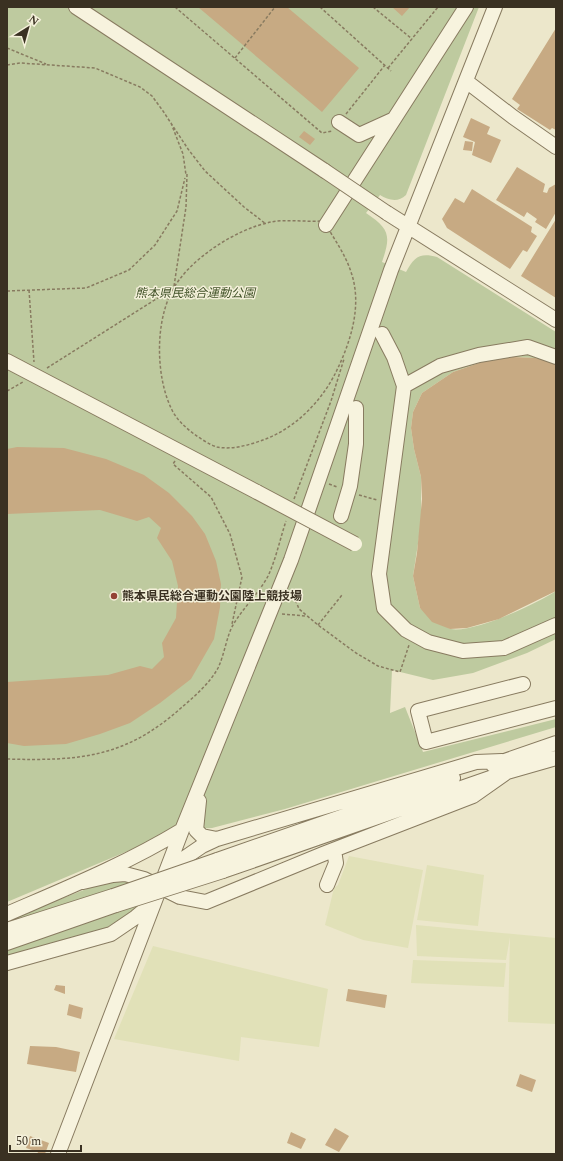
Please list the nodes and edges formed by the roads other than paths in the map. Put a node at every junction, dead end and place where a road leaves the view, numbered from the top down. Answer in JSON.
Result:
{"nodes":[{"id":1,"x":76,"y":7,"type":"edge"},
{"id":2,"x":466,"y":7,"type":"edge"},
{"id":3,"x":495,"y":7,"type":"edge"},
{"id":4,"x":466,"y":81,"type":"junction"},
{"id":5,"x":392,"y":120,"type":"junction"},
{"id":6,"x":339,"y":122,"type":"road end"},
{"id":7,"x":556,"y":147,"type":"edge"},
{"id":8,"x":326,"y":225,"type":"road end"},
{"id":9,"x":408,"y":227,"type":"junction"},
{"id":10,"x":556,"y":320,"type":"edge"},
{"id":11,"x":382,"y":334,"type":"dead end"},
{"id":12,"x":556,"y":357,"type":"edge"},
{"id":13,"x":7,"y":361,"type":"edge"},
{"id":14,"x":404,"y":386,"type":"junction"},
{"id":15,"x":356,"y":408,"type":"dead end"},
{"id":16,"x":341,"y":516,"type":"dead end"},
{"id":17,"x":355,"y":544,"type":"dead end"},
{"id":18,"x":556,"y":625,"type":"edge"},
{"id":19,"x":523,"y":684,"type":"dead end"},
{"id":20,"x":556,"y":708,"type":"edge"},
{"id":21,"x":556,"y":743,"type":"edge"},
{"id":22,"x":556,"y":758,"type":"edge"},
{"id":23,"x":505,"y":767,"type":"junction"},
{"id":24,"x":201,"y":783,"type":"junction"},
{"id":25,"x":182,"y":830,"type":"junction"},
{"id":26,"x":217,"y":839,"type":"junction"},
{"id":27,"x":334,"y":850,"type":"junction"},
{"id":28,"x":166,"y":870,"type":"junction"},
{"id":29,"x":83,"y":882,"type":"junction"},
{"id":30,"x":327,"y":885,"type":"dead end"},
{"id":31,"x":158,"y":894,"type":"junction"},
{"id":32,"x":114,"y":901,"type":"junction"},
{"id":33,"x":7,"y":914,"type":"edge"},
{"id":34,"x":7,"y":930,"type":"edge"},
{"id":35,"x":7,"y":943,"type":"edge"},
{"id":36,"x":7,"y":963,"type":"edge"},
{"id":37,"x":58,"y":1154,"type":"edge"}],
"edges":[{"from":1,"to":9,"type":"street","bridge":true},
{"from":2,"to":5,"type":"street"},
{"from":3,"to":4,"type":"street"},
{"from":4,"to":7,"type":"street"},
{"from":4,"to":9,"type":"street"},
{"from":5,"to":6,"type":"street"},
{"from":5,"to":8,"type":"street"},
{"from":9,"to":10,"type":"street"},
{"from":9,"to":24,"type":"street"},
{"from":11,"to":14,"type":"street"},
{"from":12,"to":14,"type":"street"},
{"from":13,"to":17,"type":"street","bridge":true},
{"from":14,"to":18,"type":"street"},
{"from":15,"to":16,"type":"street"},
{"from":19,"to":20,"type":"street"},
{"from":21,"to":23,"type":"street"},
{"from":22,"to":23,"type":"street"},
{"from":23,"to":26,"type":"street"},
{"from":23,"to":27,"type":"street"},
{"from":23,"to":32,"type":"street","bridge":true},
{"from":24,"to":25,"type":"street"},
{"from":24,"to":26,"type":"street"},
{"from":25,"to":28,"type":"street"},
{"from":25,"to":29,"type":"street"},
{"from":26,"to":28,"type":"street"},
{"from":27,"to":30,"type":"street"},
{"from":27,"to":31,"type":"street"},
{"from":28,"to":31,"type":"street"},
{"from":29,"to":31,"type":"street"},
{"from":29,"to":33,"type":"street"},
{"from":31,"to":36,"type":"street"},
{"from":31,"to":37,"type":"street"},
{"from":32,"to":34,"type":"street"},
{"from":32,"to":35,"type":"street"}]}
